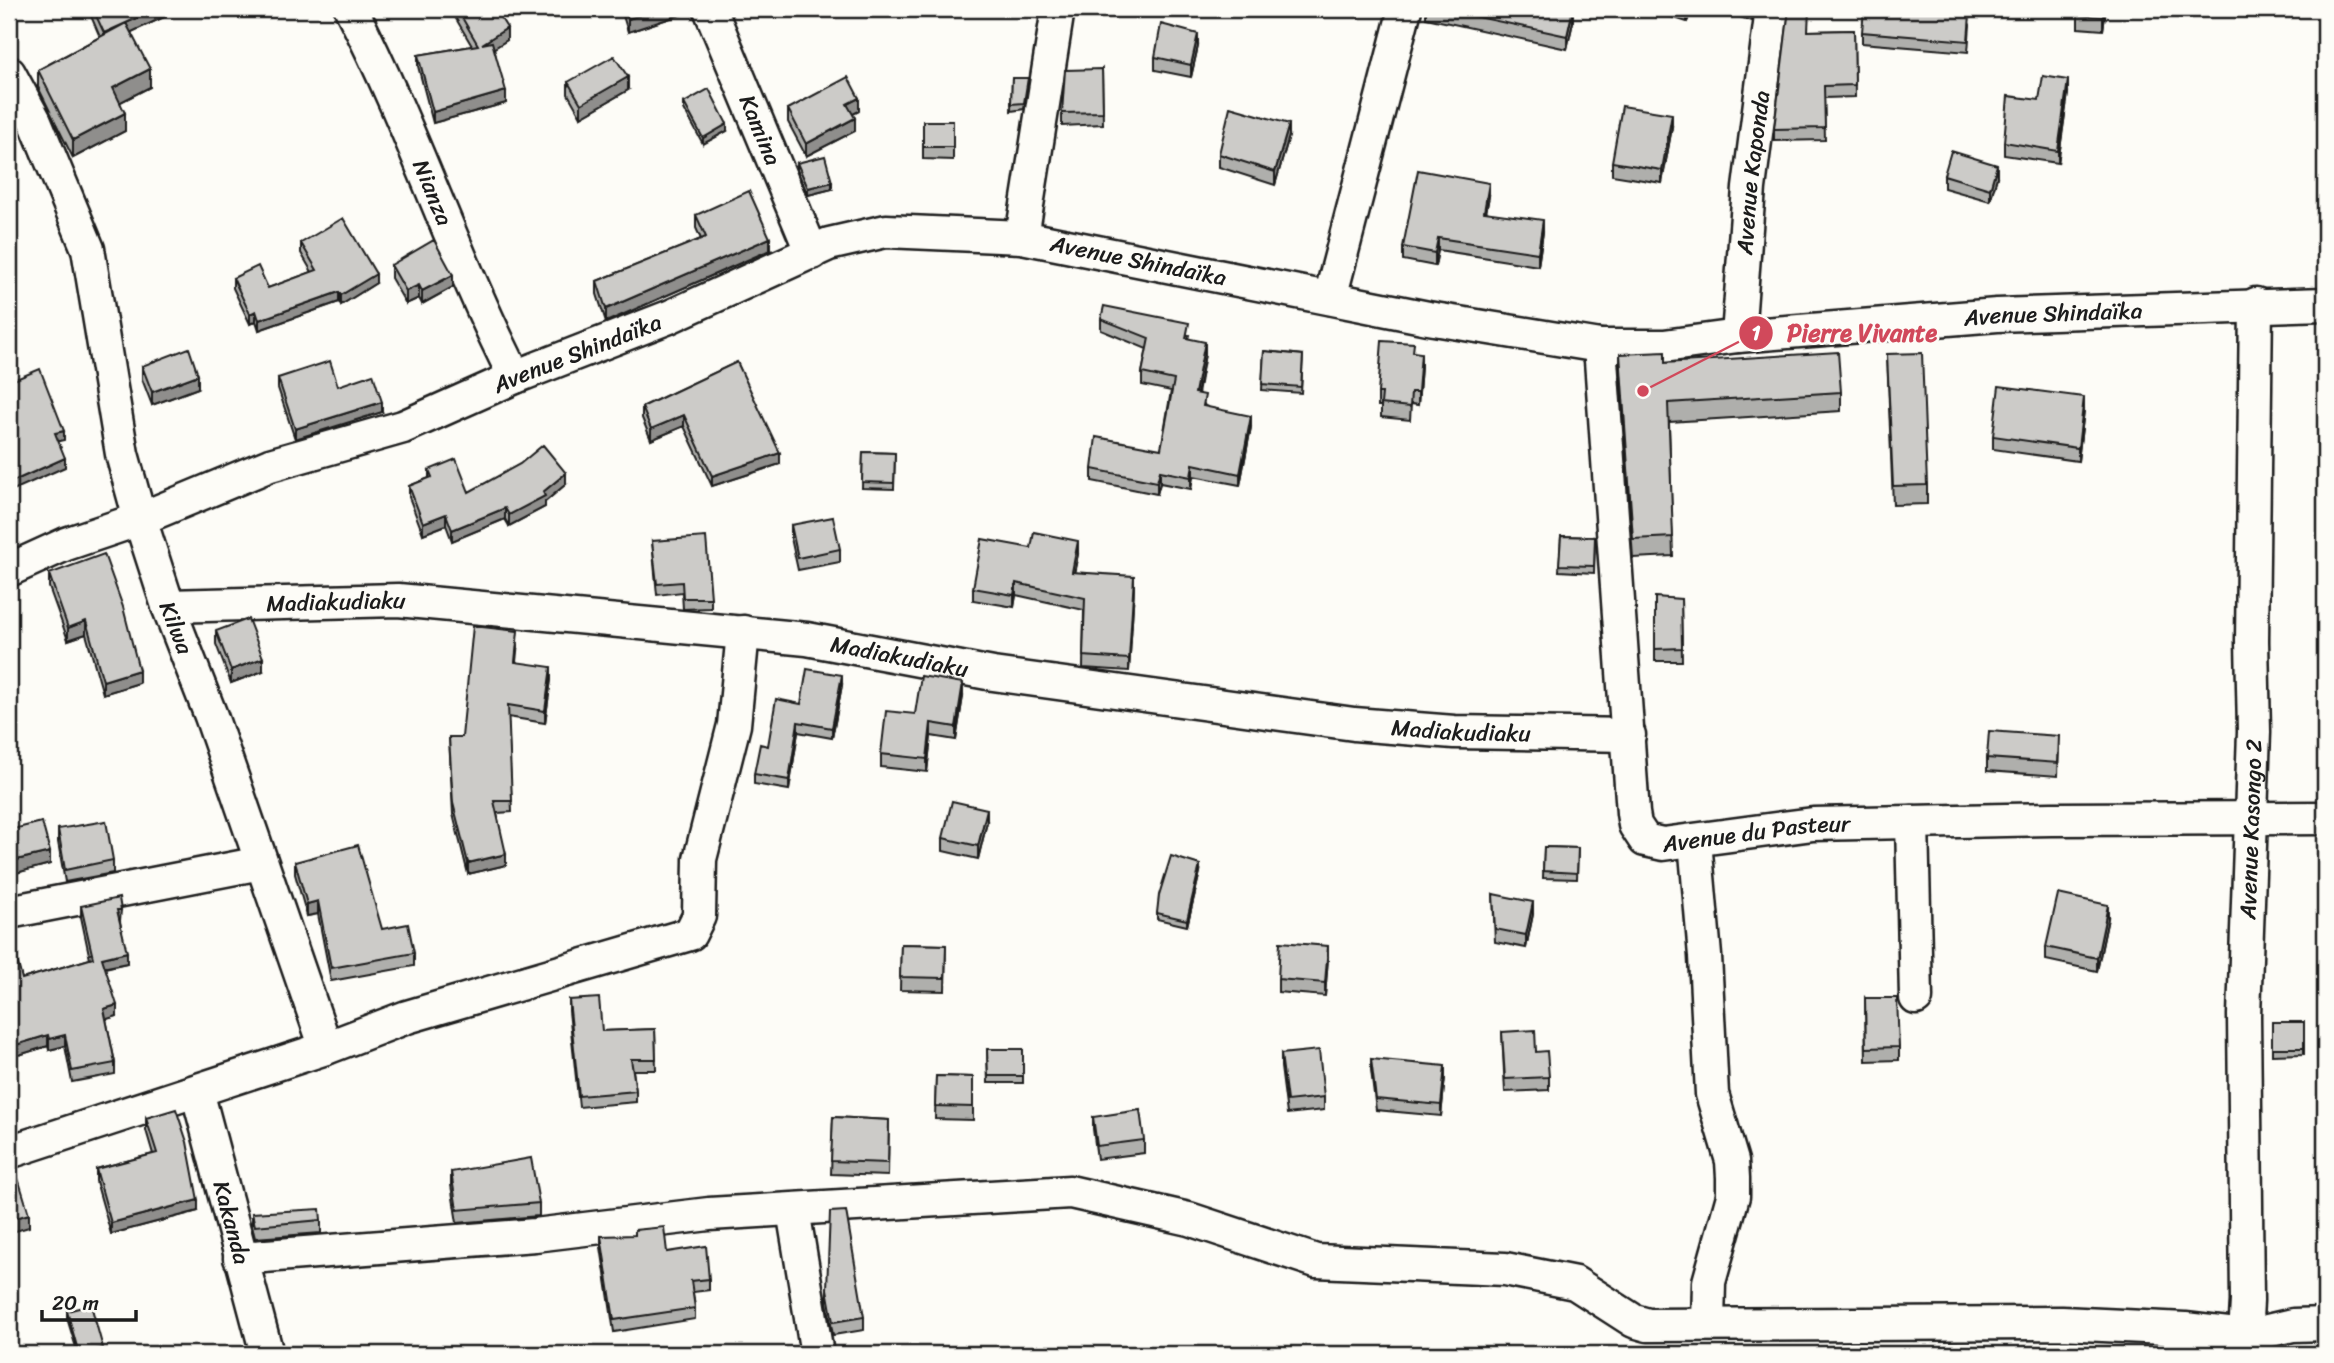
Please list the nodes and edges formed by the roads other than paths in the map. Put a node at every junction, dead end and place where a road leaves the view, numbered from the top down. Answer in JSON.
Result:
{"nodes":[{"id":1,"x":351,"y":9,"type":"edge"},
{"id":2,"x":710,"y":9,"type":"edge"},
{"id":3,"x":1058,"y":9,"type":"edge"},
{"id":4,"x":1405,"y":9,"type":"edge"},
{"id":5,"x":1772,"y":9,"type":"edge"},
{"id":6,"x":9,"y":73,"type":"edge"},
{"id":7,"x":1022,"y":237,"type":"junction"},
{"id":8,"x":812,"y":253,"type":"junction"},
{"id":9,"x":1330,"y":298,"type":"junction"},
{"id":10,"x":2256,"y":304,"type":"junction"},
{"id":11,"x":2325,"y":304,"type":"edge"},
{"id":12,"x":1738,"y":336,"type":"junction"},
{"id":13,"x":1600,"y":346,"type":"junction"},
{"id":14,"x":515,"y":377,"type":"junction"},
{"id":15,"x":141,"y":519,"type":"junction"},
{"id":16,"x":9,"y":570,"type":"edge"},
{"id":17,"x":168,"y":606,"type":"junction"},
{"id":18,"x":743,"y":632,"type":"junction"},
{"id":19,"x":1629,"y":735,"type":"junction"},
{"id":20,"x":2325,"y":818,"type":"edge"},
{"id":21,"x":2251,"y":820,"type":"junction"},
{"id":22,"x":1912,"y":822,"type":"junction"},
{"id":23,"x":1695,"y":841,"type":"junction"},
{"id":24,"x":261,"y":863,"type":"junction"},
{"id":25,"x":9,"y":912,"type":"edge"},
{"id":26,"x":1916,"y":998,"type":"dead end"},
{"id":27,"x":326,"y":1048,"type":"junction"},
{"id":28,"x":197,"y":1091,"type":"junction"},
{"id":29,"x":9,"y":1152,"type":"edge"},
{"id":30,"x":793,"y":1210,"type":"junction"},
{"id":31,"x":240,"y":1258,"type":"junction"},
{"id":32,"x":1708,"y":1324,"type":"junction"},
{"id":33,"x":2325,"y":1324,"type":"edge"},
{"id":34,"x":2244,"y":1345,"type":"edge"},
{"id":35,"x":263,"y":1353,"type":"edge"},
{"id":36,"x":817,"y":1354,"type":"edge"}],
"edges":[{"from":1,"to":14,"type":"street","name":"Nianza"},
{"from":2,"to":8,"type":"street","name":"Kamina"},
{"from":3,"to":7,"type":"street"},
{"from":4,"to":9,"type":"street"},
{"from":5,"to":12,"type":"street","name":"Avenue Kaponda"},
{"from":6,"to":15,"type":"street","name":"Kilwa"},
{"from":7,"to":8,"type":"street","name":"Avenue Shindaïka"},
{"from":7,"to":9,"type":"street","name":"Avenue Shindaïka"},
{"from":8,"to":14,"type":"street","name":"Avenue Shindaïka"},
{"from":9,"to":13,"type":"street","name":"Avenue Shindaïka"},
{"from":10,"to":11,"type":"street","name":"Avenue Shindaïka"},
{"from":10,"to":12,"type":"street","name":"Avenue Shindaïka"},
{"from":10,"to":21,"type":"street","name":"Avenue Kasongo 2"},
{"from":12,"to":13,"type":"street","name":"Avenue Shindaïka"},
{"from":13,"to":19,"type":"street","name":"Avenue du Pasteur"},
{"from":14,"to":15,"type":"street","name":"Avenue Shindaïka"},
{"from":15,"to":16,"type":"street","name":"Avenue Shindaïka"},
{"from":15,"to":17,"type":"street","name":"Kilwa"},
{"from":17,"to":18,"type":"street","name":"Madiakudiaku"},
{"from":17,"to":24,"type":"street","name":"Kilwa"},
{"from":18,"to":19,"type":"street","name":"Madiakudiaku"},
{"from":18,"to":27,"type":"street"},
{"from":19,"to":23,"type":"street","name":"Avenue du Pasteur"},
{"from":20,"to":21,"type":"street","name":"Avenue du Pasteur"},
{"from":21,"to":22,"type":"street","name":"Avenue du Pasteur"},
{"from":21,"to":34,"type":"street","name":"Avenue Kasongo 2"},
{"from":22,"to":23,"type":"street","name":"Avenue du Pasteur"},
{"from":22,"to":26,"type":"street"},
{"from":23,"to":32,"type":"street"},
{"from":24,"to":25,"type":"street"},
{"from":24,"to":27,"type":"street","name":"Kilwa"},
{"from":27,"to":28,"type":"street"},
{"from":28,"to":29,"type":"street"},
{"from":28,"to":31,"type":"street","name":"Kakanda"},
{"from":30,"to":31,"type":"street"},
{"from":30,"to":32,"type":"street"},
{"from":30,"to":36,"type":"street"},
{"from":31,"to":35,"type":"street","name":"Kakanda"},
{"from":32,"to":34,"type":"street"},
{"from":33,"to":34,"type":"street"}]}
